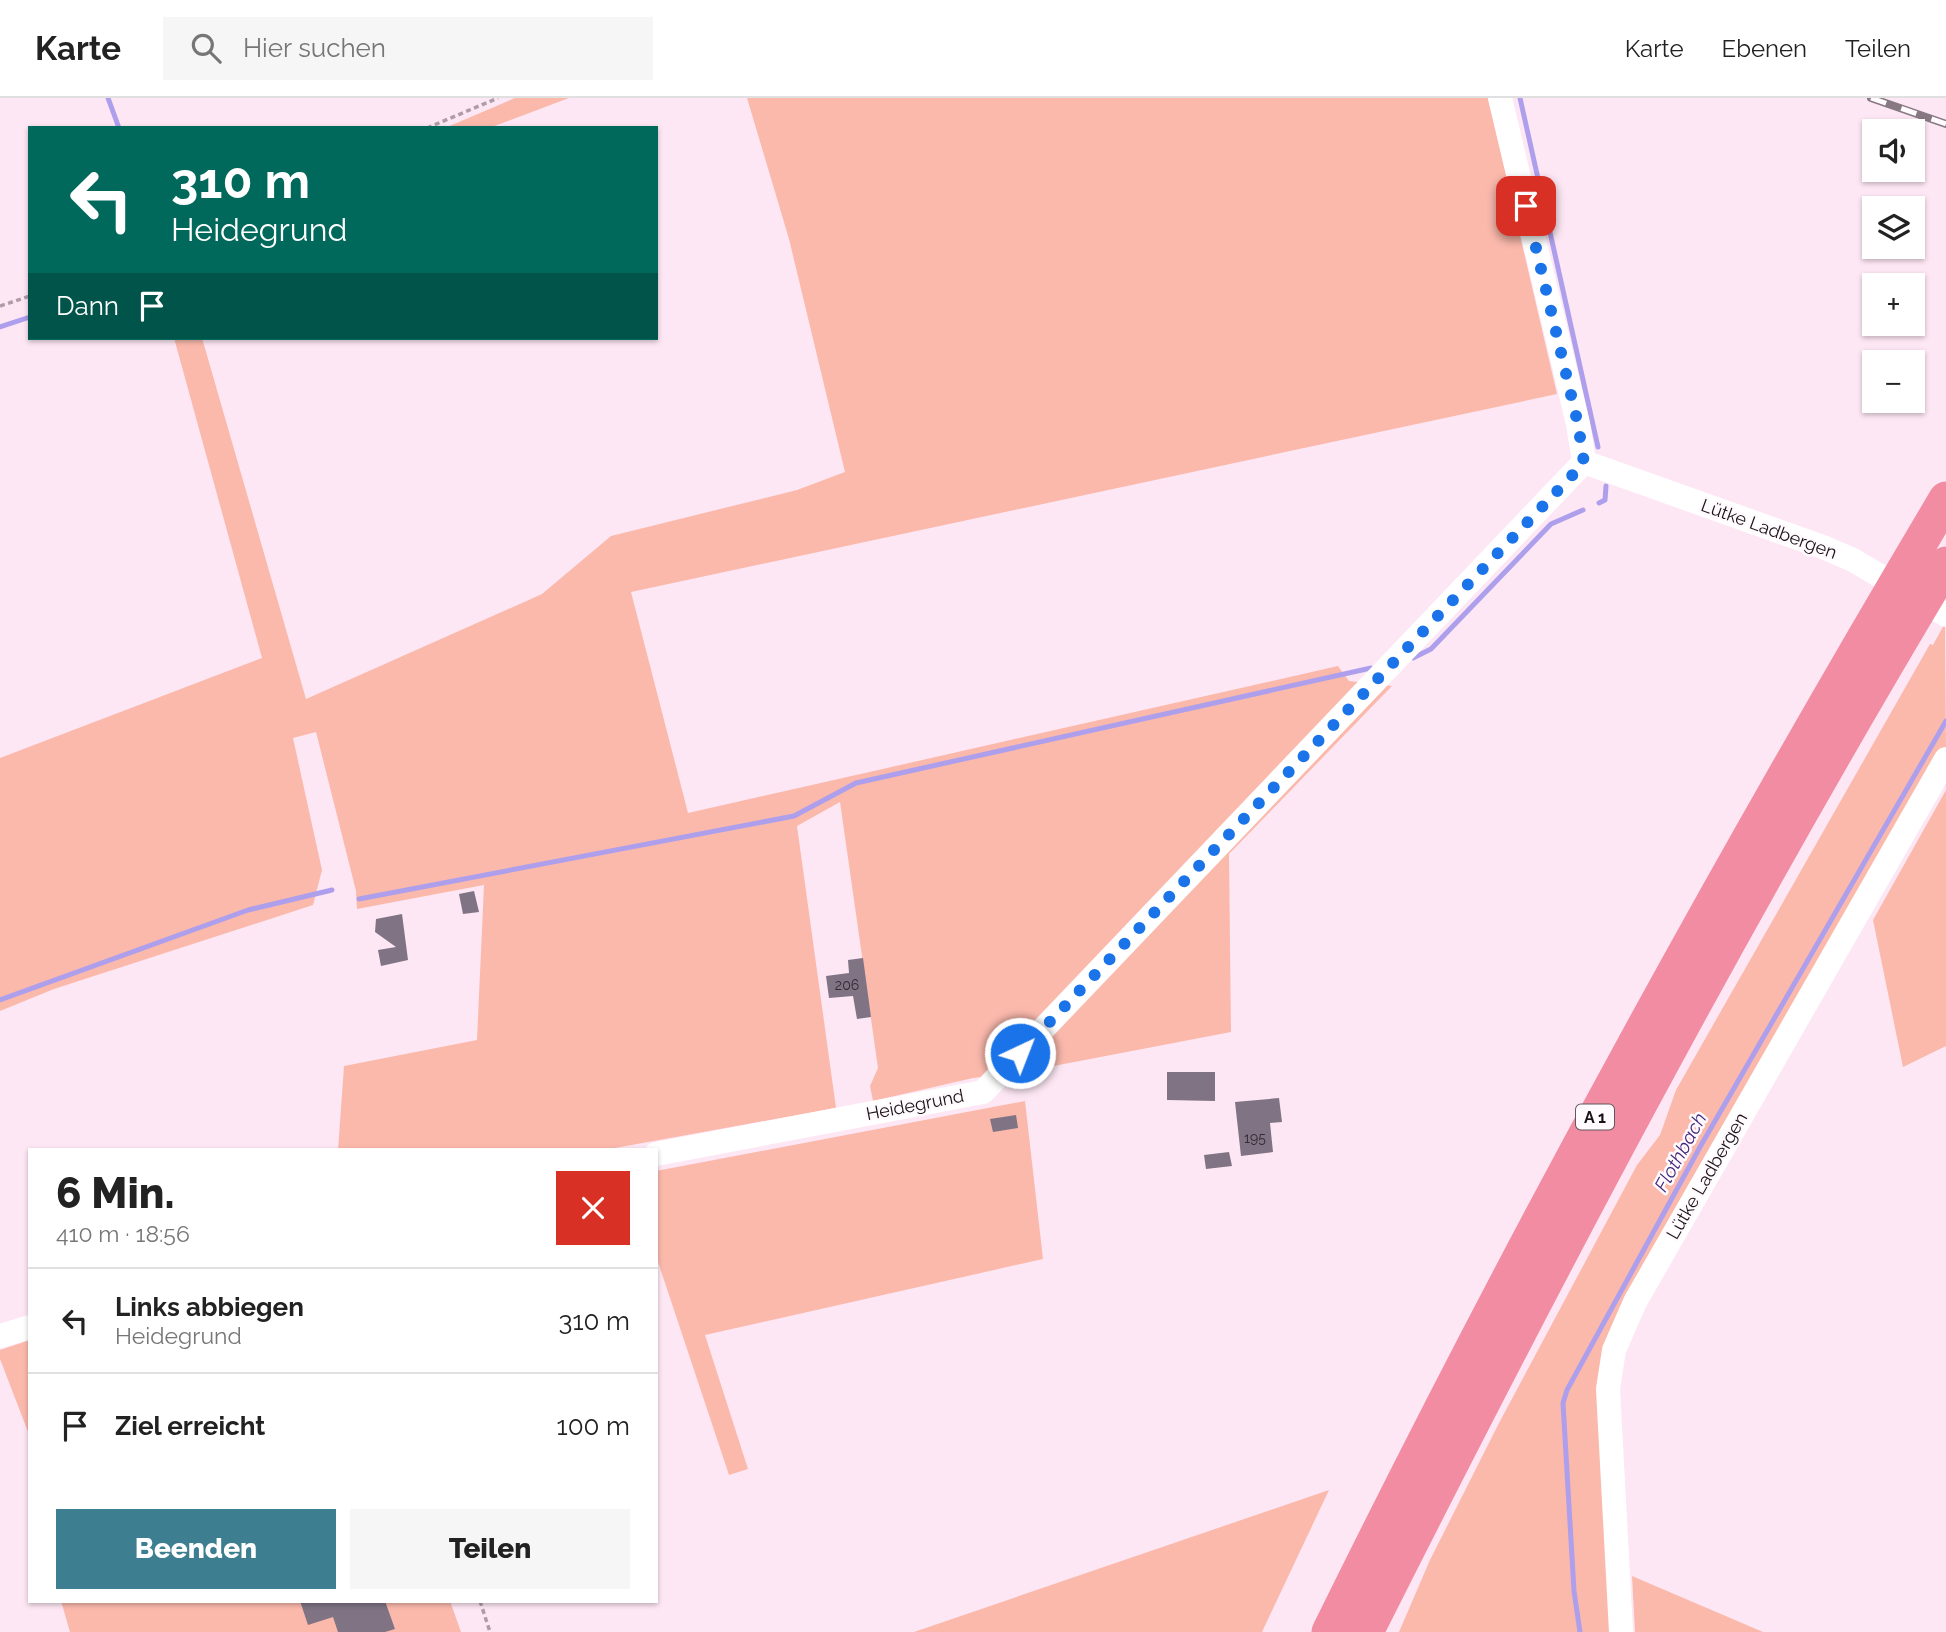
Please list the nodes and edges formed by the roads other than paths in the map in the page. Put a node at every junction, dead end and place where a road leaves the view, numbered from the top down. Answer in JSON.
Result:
{"nodes":[{"id":1,"x":1500,"y":98,"type":"edge"},
{"id":2,"x":1584,"y":463,"type":"junction"},
{"id":3,"x":1946,"y":499,"type":"edge"},
{"id":4,"x":1933,"y":565,"type":"edge"},
{"id":5,"x":1946,"y":615,"type":"edge"},
{"id":6,"x":1893,"y":621,"type":"junction"},
{"id":7,"x":1946,"y":759,"type":"edge"},
{"id":8,"x":658,"y":1154,"type":"edge"},
{"id":9,"x":28,"y":1328,"type":"edge"},
{"id":10,"x":0,"y":1336,"type":"edge"},
{"id":11,"x":1329,"y":1632,"type":"edge"},
{"id":12,"x":1366,"y":1632,"type":"edge"},
{"id":13,"x":1621,"y":1632,"type":"edge"}],
"edges":[{"from":1,"to":2,"type":"street"},
{"from":2,"to":5,"type":"street","name":"Lütke Ladbergen"},
{"from":2,"to":8,"type":"street","name":"Heidegrund"},
{"from":3,"to":4,"type":"highway","number":"A 1"},
{"from":4,"to":6,"type":"highway","number":"A 1"},
{"from":6,"to":11,"type":"highway","number":"A 1"},
{"from":6,"to":12,"type":"highway","number":"A 1"},
{"from":7,"to":13,"type":"street","name":"Lütke Ladbergen"},
{"from":9,"to":10,"type":"street"}]}
